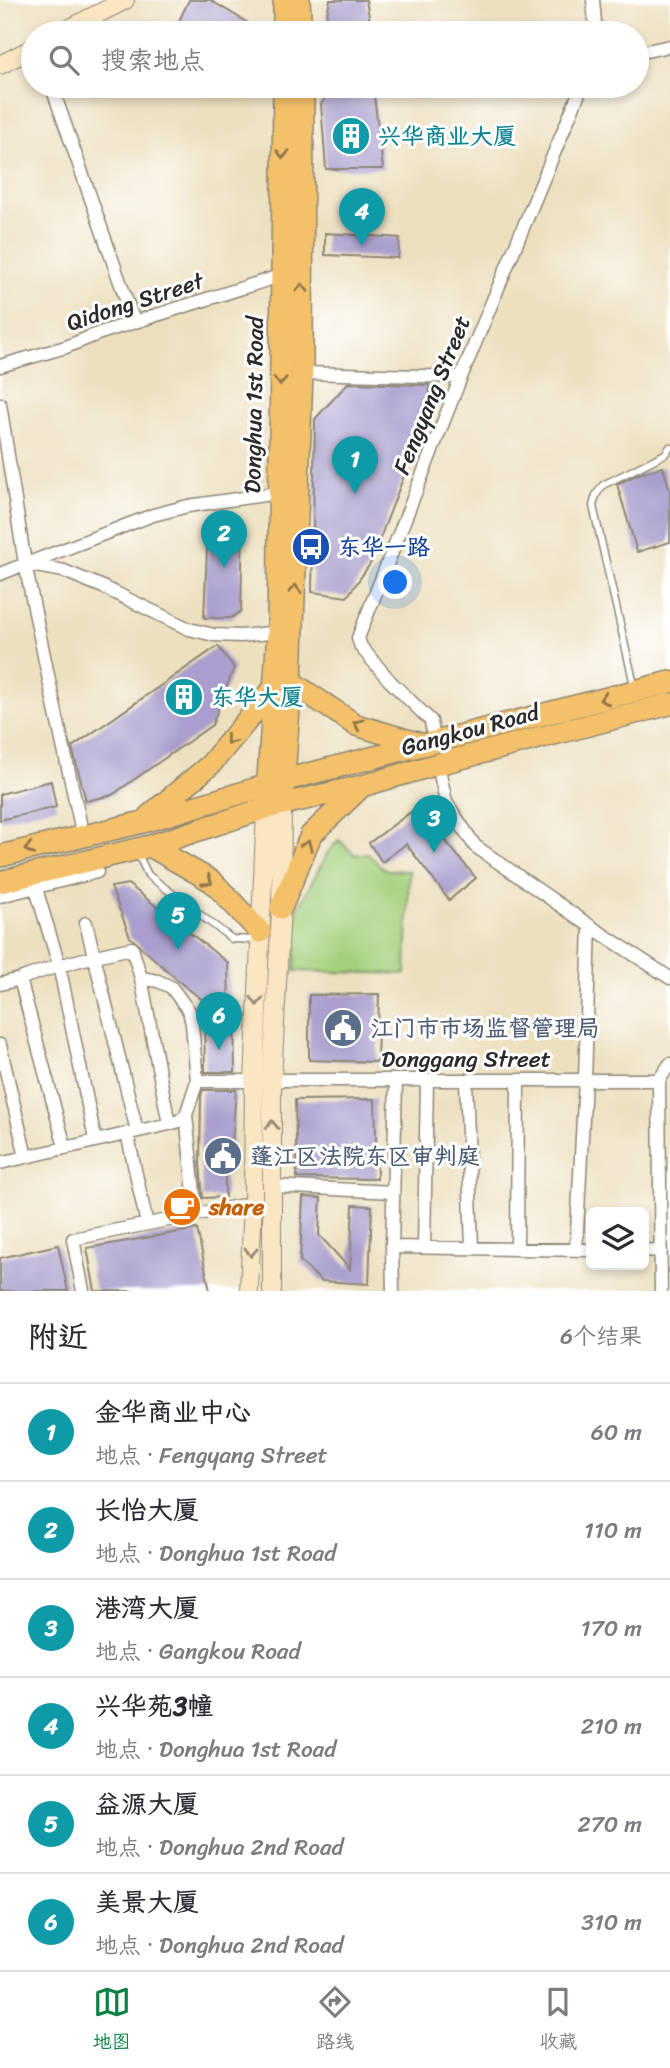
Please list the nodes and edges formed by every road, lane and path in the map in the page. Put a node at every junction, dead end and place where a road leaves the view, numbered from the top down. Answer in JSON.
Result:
{"nodes":[{"id":1,"x":284,"y":0,"type":"edge"},
{"id":2,"x":299,"y":0,"type":"edge"},
{"id":3,"x":593,"y":0,"type":"edge"},
{"id":4,"x":113,"y":3,"type":"edge"},
{"id":5,"x":82,"y":21,"type":"edge"},
{"id":6,"x":284,"y":21,"type":"edge"},
{"id":7,"x":300,"y":21,"type":"edge"},
{"id":8,"x":595,"y":21,"type":"edge"},
{"id":9,"x":670,"y":46,"type":"edge"},
{"id":10,"x":649,"y":50,"type":"edge"},
{"id":11,"x":21,"y":54,"type":"edge"},
{"id":12,"x":0,"y":65,"type":"edge"},
{"id":13,"x":56,"y":98,"type":"edge"},
{"id":14,"x":284,"y":98,"type":"edge"},
{"id":15,"x":303,"y":98,"type":"edge"},
{"id":16,"x":577,"y":98,"type":"edge"},
{"id":17,"x":283,"y":275,"type":"junction"},
{"id":18,"x":134,"y":322,"type":"junction"},
{"id":19,"x":0,"y":366,"type":"edge"},
{"id":20,"x":302,"y":373,"type":"junction"},
{"id":21,"x":461,"y":377,"type":"junction"},
{"id":22,"x":0,"y":404,"type":"edge"},
{"id":23,"x":670,"y":447,"type":"edge"},
{"id":24,"x":278,"y":493,"type":"junction"},
{"id":25,"x":25,"y":564,"type":"junction"},
{"id":26,"x":0,"y":575,"type":"edge"},
{"id":27,"x":278,"y":632,"type":"junction"},
{"id":28,"x":670,"y":682,"type":"edge"},
{"id":29,"x":283,"y":685,"type":"junction"},
{"id":30,"x":635,"y":691,"type":"junction"},
{"id":31,"x":670,"y":704,"type":"edge"},
{"id":32,"x":495,"y":726,"type":"junction"},
{"id":33,"x":429,"y":743,"type":"junction"},
{"id":34,"x":499,"y":748,"type":"junction"},
{"id":35,"x":438,"y":764,"type":"junction"},
{"id":36,"x":276,"y":783,"type":"junction"},
{"id":37,"x":362,"y":786,"type":"junction"},
{"id":38,"x":274,"y":806,"type":"junction"},
{"id":39,"x":143,"y":822,"type":"junction"},
{"id":40,"x":78,"y":838,"type":"junction"},
{"id":41,"x":134,"y":850,"type":"junction"},
{"id":42,"x":0,"y":856,"type":"edge"},
{"id":43,"x":88,"y":868,"type":"junction"},
{"id":44,"x":0,"y":882,"type":"edge"},
{"id":45,"x":36,"y":889,"type":"junction"},
{"id":46,"x":0,"y":896,"type":"edge"},
{"id":47,"x":281,"y":908,"type":"junction"},
{"id":48,"x":86,"y":923,"type":"dead end"},
{"id":49,"x":590,"y":926,"type":"junction"},
{"id":50,"x":260,"y":936,"type":"junction"},
{"id":51,"x":94,"y":956,"type":"junction"},
{"id":52,"x":59,"y":965,"type":"junction"},
{"id":53,"x":141,"y":978,"type":"junction"},
{"id":54,"x":670,"y":978,"type":"edge"},
{"id":55,"x":20,"y":979,"type":"junction"},
{"id":56,"x":0,"y":984,"type":"edge"},
{"id":57,"x":0,"y":1045,"type":"edge"},
{"id":58,"x":670,"y":1064,"type":"edge"},
{"id":59,"x":396,"y":1080,"type":"junction"},
{"id":60,"x":427,"y":1080,"type":"junction"},
{"id":61,"x":467,"y":1080,"type":"junction"},
{"id":62,"x":517,"y":1080,"type":"junction"},
{"id":63,"x":585,"y":1080,"type":"junction"},
{"id":64,"x":659,"y":1080,"type":"junction"},
{"id":65,"x":197,"y":1081,"type":"junction"},
{"id":66,"x":263,"y":1081,"type":"junction"},
{"id":67,"x":186,"y":1115,"type":"junction"},
{"id":68,"x":169,"y":1124,"type":"junction"},
{"id":69,"x":132,"y":1132,"type":"junction"},
{"id":70,"x":95,"y":1139,"type":"junction"},
{"id":71,"x":65,"y":1147,"type":"junction"},
{"id":72,"x":26,"y":1157,"type":"junction"},
{"id":73,"x":0,"y":1163,"type":"edge"},
{"id":74,"x":272,"y":1186,"type":"junction"},
{"id":75,"x":393,"y":1192,"type":"junction"},
{"id":76,"x":253,"y":1203,"type":"junction"},
{"id":77,"x":196,"y":1213,"type":"junction"},
{"id":78,"x":147,"y":1224,"type":"junction"},
{"id":79,"x":392,"y":1247,"type":"junction"},
{"id":80,"x":424,"y":1247,"type":"junction"},
{"id":81,"x":472,"y":1248,"type":"junction"},
{"id":82,"x":517,"y":1249,"type":"junction"},
{"id":83,"x":576,"y":1250,"type":"junction"},
{"id":84,"x":586,"y":1250,"type":"edge"},
{"id":85,"x":649,"y":1250,"type":"edge"},
{"id":86,"x":661,"y":1251,"type":"junction"},
{"id":87,"x":83,"y":1291,"type":"edge"},
{"id":88,"x":249,"y":1291,"type":"edge"},
{"id":89,"x":272,"y":1291,"type":"edge"},
{"id":90,"x":393,"y":1291,"type":"edge"},
{"id":91,"x":661,"y":1291,"type":"edge"}],
"edges":[{"from":1,"to":6,"type":"main road"},
{"from":2,"to":7,"type":"main road"},
{"from":3,"to":8,"type":"street"},
{"from":4,"to":5,"type":"main road"},
{"from":9,"to":10,"type":"street"},
{"from":11,"to":12,"type":"main road"},
{"from":13,"to":18,"type":"street"},
{"from":14,"to":17,"type":"main road","name":"Donghua 1st Road","one_way":true},
{"from":20,"to":15,"type":"main road","name":"Donghua 1st Road","one_way":true},
{"from":16,"to":21,"type":"street","name":"Fengyang Street"},
{"from":17,"to":18,"type":"street","name":"Qidong Street"},
{"from":17,"to":24,"type":"main road","name":"Donghua 1st Road","one_way":true},
{"from":18,"to":19,"type":"street","name":"Qidong Street"},
{"from":20,"to":21,"type":"street"},
{"from":29,"to":20,"type":"main road","name":"Donghua 1st Road","one_way":true},
{"from":21,"to":33,"type":"street","name":"Fengyang Street"},
{"from":22,"to":25,"type":"street"},
{"from":23,"to":30,"type":"lane"},
{"from":24,"to":25,"type":"street"},
{"from":24,"to":27,"type":"main road","name":"Donghua 1st Road"},
{"from":25,"to":26,"type":"street"},
{"from":25,"to":27,"type":"street"},
{"from":25,"to":40,"type":"street"},
{"from":27,"to":29,"type":"main road","name":"Donghua 1st Road"},
{"from":28,"to":30,"type":"main road","name":"Gangkou Road"},
{"from":33,"to":29,"type":"main road","one_way":true},
{"from":29,"to":36,"type":"main road","name":"Donghua 1st Road"},
{"from":29,"to":39,"type":"main road","one_way":true},
{"from":30,"to":32,"type":"main road","name":"Gangkou Road","one_way":true},
{"from":31,"to":34,"type":"main road","name":"Gangkou Road"},
{"from":32,"to":33,"type":"main road","name":"Gangkou Road"},
{"from":32,"to":34,"type":"main road"},
{"from":33,"to":36,"type":"main road","name":"Gangkou Road"},
{"from":34,"to":35,"type":"main road","name":"Gangkou Road"},
{"from":35,"to":37,"type":"main road","name":"Gangkou Road"},
{"from":35,"to":49,"type":"street"},
{"from":36,"to":38,"type":"main road","name":"Donghua 1st Road"},
{"from":36,"to":39,"type":"main road","name":"Gangkou Road"},
{"from":37,"to":38,"type":"main road","name":"Gangkou Road"},
{"from":47,"to":37,"type":"main road","one_way":true},
{"from":38,"to":41,"type":"main road","name":"Gangkou Road"},
{"from":38,"to":47,"type":"main road"},
{"from":38,"to":50,"type":"main road"},
{"from":39,"to":40,"type":"main road","name":"Gangkou Road"},
{"from":40,"to":42,"type":"main road","name":"Gangkou Road","one_way":true},
{"from":40,"to":43,"type":"main road"},
{"from":41,"to":43,"type":"main road","name":"Gangkou Road"},
{"from":41,"to":50,"type":"main road","one_way":true},
{"from":41,"to":50,"type":"lane"},
{"from":43,"to":44,"type":"main road","name":"Gangkou Road"},
{"from":43,"to":45,"type":"street"},
{"from":45,"to":46,"type":"street"},
{"from":45,"to":52,"type":"street"},
{"from":47,"to":66,"type":"main road"},
{"from":48,"to":51,"type":"street"},
{"from":49,"to":54,"type":"street"},
{"from":49,"to":63,"type":"street"},
{"from":50,"to":66,"type":"main road","one_way":true},
{"from":51,"to":52,"type":"street"},
{"from":51,"to":53,"type":"street"},
{"from":51,"to":69,"type":"street"},
{"from":52,"to":55,"type":"street"},
{"from":52,"to":70,"type":"street"},
{"from":53,"to":65,"type":"street"},
{"from":53,"to":68,"type":"street"},
{"from":55,"to":56,"type":"street"},
{"from":55,"to":71,"type":"street"},
{"from":57,"to":72,"type":"street"},
{"from":58,"to":64,"type":"street"},
{"from":59,"to":60,"type":"street","name":"Donggang Street"},
{"from":59,"to":66,"type":"street","name":"Donggang Street"},
{"from":59,"to":75,"type":"street"},
{"from":60,"to":61,"type":"street","name":"Donggang Street"},
{"from":60,"to":80,"type":"street"},
{"from":61,"to":62,"type":"street","name":"Donggang Street"},
{"from":61,"to":81,"type":"street"},
{"from":62,"to":63,"type":"street","name":"Donggang Street"},
{"from":62,"to":82,"type":"street"},
{"from":63,"to":64,"type":"street","name":"Donggang Street"},
{"from":63,"to":83,"type":"street"},
{"from":64,"to":86,"type":"street"},
{"from":65,"to":66,"type":"street","name":"Donggang Street"},
{"from":65,"to":67,"type":"street"},
{"from":74,"to":66,"type":"main road","one_way":true},
{"from":66,"to":76,"type":"main road"},
{"from":67,"to":68,"type":"street"},
{"from":67,"to":77,"type":"street"},
{"from":68,"to":69,"type":"street"},
{"from":69,"to":70,"type":"street"},
{"from":69,"to":78,"type":"street"},
{"from":70,"to":71,"type":"street"},
{"from":71,"to":72,"type":"street"},
{"from":72,"to":73,"type":"street"},
{"from":74,"to":75,"type":"street"},
{"from":74,"to":89,"type":"main road"},
{"from":75,"to":79,"type":"street"},
{"from":76,"to":77,"type":"street"},
{"from":76,"to":88,"type":"main road","one_way":true},
{"from":77,"to":78,"type":"street"},
{"from":78,"to":87,"type":"street"},
{"from":79,"to":80,"type":"street"},
{"from":79,"to":90,"type":"street"},
{"from":80,"to":81,"type":"street"},
{"from":81,"to":82,"type":"street"},
{"from":82,"to":83,"type":"street"},
{"from":83,"to":84,"type":"street"},
{"from":85,"to":86,"type":"street"},
{"from":86,"to":91,"type":"street"}]}
